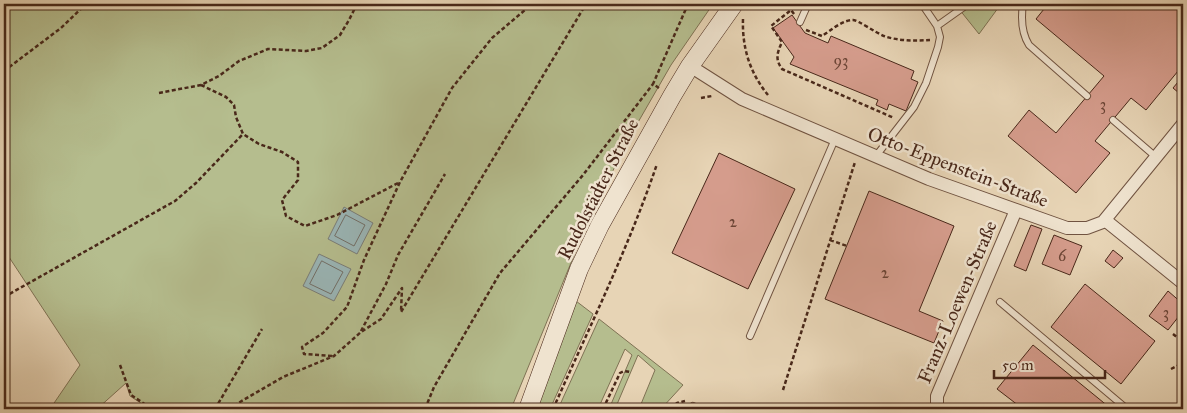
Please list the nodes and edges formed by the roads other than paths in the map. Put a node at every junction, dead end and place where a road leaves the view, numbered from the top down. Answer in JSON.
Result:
{"nodes":[{"id":1,"x":808,"y":4,"type":"edge"},
{"id":2,"x":922,"y":4,"type":"edge"},
{"id":3,"x":968,"y":4,"type":"edge"},
{"id":4,"x":1023,"y":4,"type":"edge"},
{"id":5,"x":739,"y":9,"type":"edge"},
{"id":6,"x":800,"y":22,"type":"road end"},
{"id":7,"x":937,"y":26,"type":"junction"},
{"id":8,"x":690,"y":66,"type":"junction"},
{"id":9,"x":1087,"y":96,"type":"dead end"},
{"id":10,"x":1113,"y":120,"type":"dead end"},
{"id":11,"x":1183,"y":124,"type":"edge"},
{"id":12,"x":835,"y":139,"type":"junction"},
{"id":13,"x":876,"y":156,"type":"junction"},
{"id":14,"x":1156,"y":157,"type":"junction"},
{"id":15,"x":1016,"y":210,"type":"junction"},
{"id":16,"x":1105,"y":220,"type":"junction"},
{"id":17,"x":1183,"y":283,"type":"edge"},
{"id":18,"x":1000,"y":302,"type":"dead end"},
{"id":19,"x":750,"y":336,"type":"dead end"},
{"id":20,"x":528,"y":409,"type":"edge"},
{"id":21,"x":937,"y":409,"type":"edge"},
{"id":22,"x":1126,"y":409,"type":"edge"}],
"edges":[{"from":1,"to":6,"type":"lane"},
{"from":2,"to":7,"type":"lane"},
{"from":3,"to":7,"type":"lane"},
{"from":4,"to":9,"type":"lane"},
{"from":5,"to":8,"type":"street","name":"Rudolstädter Straße"},
{"from":7,"to":13,"type":"lane"},
{"from":8,"to":12,"type":"street","name":"Otto-Eppenstein-Straße"},
{"from":8,"to":20,"type":"street","name":"Rudolstädter Straße"},
{"from":10,"to":14,"type":"lane"},
{"from":11,"to":14,"type":"street","name":"Otto-Eppenstein-Straße"},
{"from":12,"to":13,"type":"street","name":"Otto-Eppenstein-Straße"},
{"from":12,"to":19,"type":"lane"},
{"from":13,"to":15,"type":"street","name":"Otto-Eppenstein-Straße"},
{"from":14,"to":16,"type":"street","name":"Otto-Eppenstein-Straße"},
{"from":15,"to":16,"type":"street","name":"Otto-Eppenstein-Straße"},
{"from":15,"to":21,"type":"street","name":"Franz-Loewen-Straße"},
{"from":16,"to":17,"type":"street"},
{"from":18,"to":22,"type":"lane"}]}
